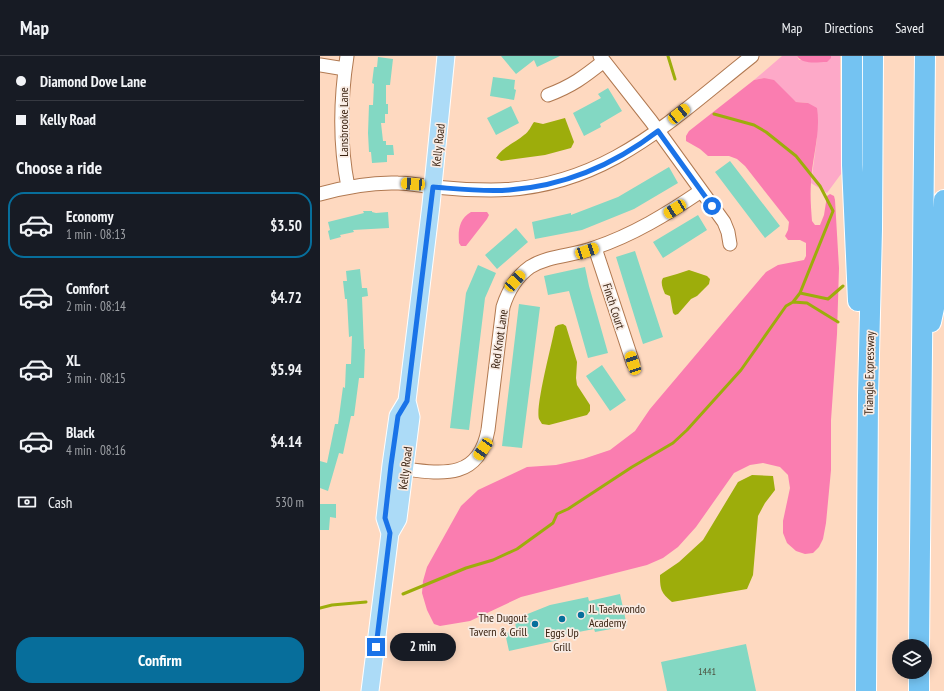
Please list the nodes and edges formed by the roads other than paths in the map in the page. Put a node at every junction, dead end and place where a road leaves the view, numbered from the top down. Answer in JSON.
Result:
{"nodes":[{"id":1,"x":446,"y":56,"type":"edge"},
{"id":2,"x":752,"y":56,"type":"edge"},
{"id":3,"x":852,"y":56,"type":"edge"},
{"id":4,"x":874,"y":56,"type":"edge"},
{"id":5,"x":925,"y":56,"type":"edge"},
{"id":6,"x":602,"y":59,"type":"edge"},
{"id":7,"x":346,"y":62,"type":"edge"},
{"id":8,"x":320,"y":65,"type":"edge"},
{"id":9,"x":548,"y":95,"type":"dead end"},
{"id":10,"x":658,"y":131,"type":"junction"},
{"id":11,"x":348,"y":187,"type":"junction"},
{"id":12,"x":433,"y":187,"type":"junction"},
{"id":13,"x":701,"y":191,"type":"junction"},
{"id":14,"x":320,"y":194,"type":"edge"},
{"id":15,"x":944,"y":200,"type":"edge"},
{"id":16,"x":730,"y":244,"type":"dead end"},
{"id":17,"x":595,"y":248,"type":"junction"},
{"id":18,"x":922,"y":361,"type":"junction"},
{"id":19,"x":633,"y":363,"type":"dead end"},
{"id":20,"x":868,"y":396,"type":"junction"},
{"id":21,"x":407,"y":401,"type":"junction"},
{"id":22,"x":404,"y":469,"type":"junction"},
{"id":23,"x":390,"y":533,"type":"junction"},
{"id":24,"x":919,"y":639,"type":"edge"},
{"id":25,"x":919,"y":679,"type":"edge"},
{"id":26,"x":370,"y":691,"type":"edge"},
{"id":27,"x":866,"y":691,"type":"edge"},
{"id":28,"x":919,"y":691,"type":"edge"}],
"edges":[{"from":1,"to":12,"type":"main road","name":"Kelly Road"},
{"from":2,"to":10,"type":"street"},
{"from":3,"to":20,"type":"highway"},
{"from":4,"to":20,"type":"highway","name":"Triangle Expressway"},
{"from":5,"to":18,"type":"highway"},
{"from":6,"to":9,"type":"street"},
{"from":6,"to":10,"type":"street"},
{"from":7,"to":8,"type":"street"},
{"from":7,"to":11,"type":"street","name":"Lansbrooke Lane"},
{"from":10,"to":12,"type":"street"},
{"from":10,"to":13,"type":"street"},
{"from":11,"to":12,"type":"street"},
{"from":11,"to":14,"type":"street"},
{"from":12,"to":21,"type":"main road","name":"Kelly Road"},
{"from":13,"to":16,"type":"street"},
{"from":13,"to":17,"type":"street","name":"Red Knot Lane"},
{"from":15,"to":18,"type":"highway"},
{"from":17,"to":19,"type":"street","name":"Finch Court"},
{"from":17,"to":22,"type":"street","name":"Red Knot Lane"},
{"from":18,"to":24,"type":"highway"},
{"from":20,"to":27,"type":"highway","name":"Triangle Expressway"},
{"from":21,"to":22,"type":"main road","name":"Kelly Road"},
{"from":21,"to":23,"type":"main road","name":"Kelly Road"},
{"from":22,"to":23,"type":"main road","name":"Kelly Road"},
{"from":23,"to":26,"type":"main road","name":"Kelly Road"},
{"from":25,"to":28,"type":"highway"}]}
